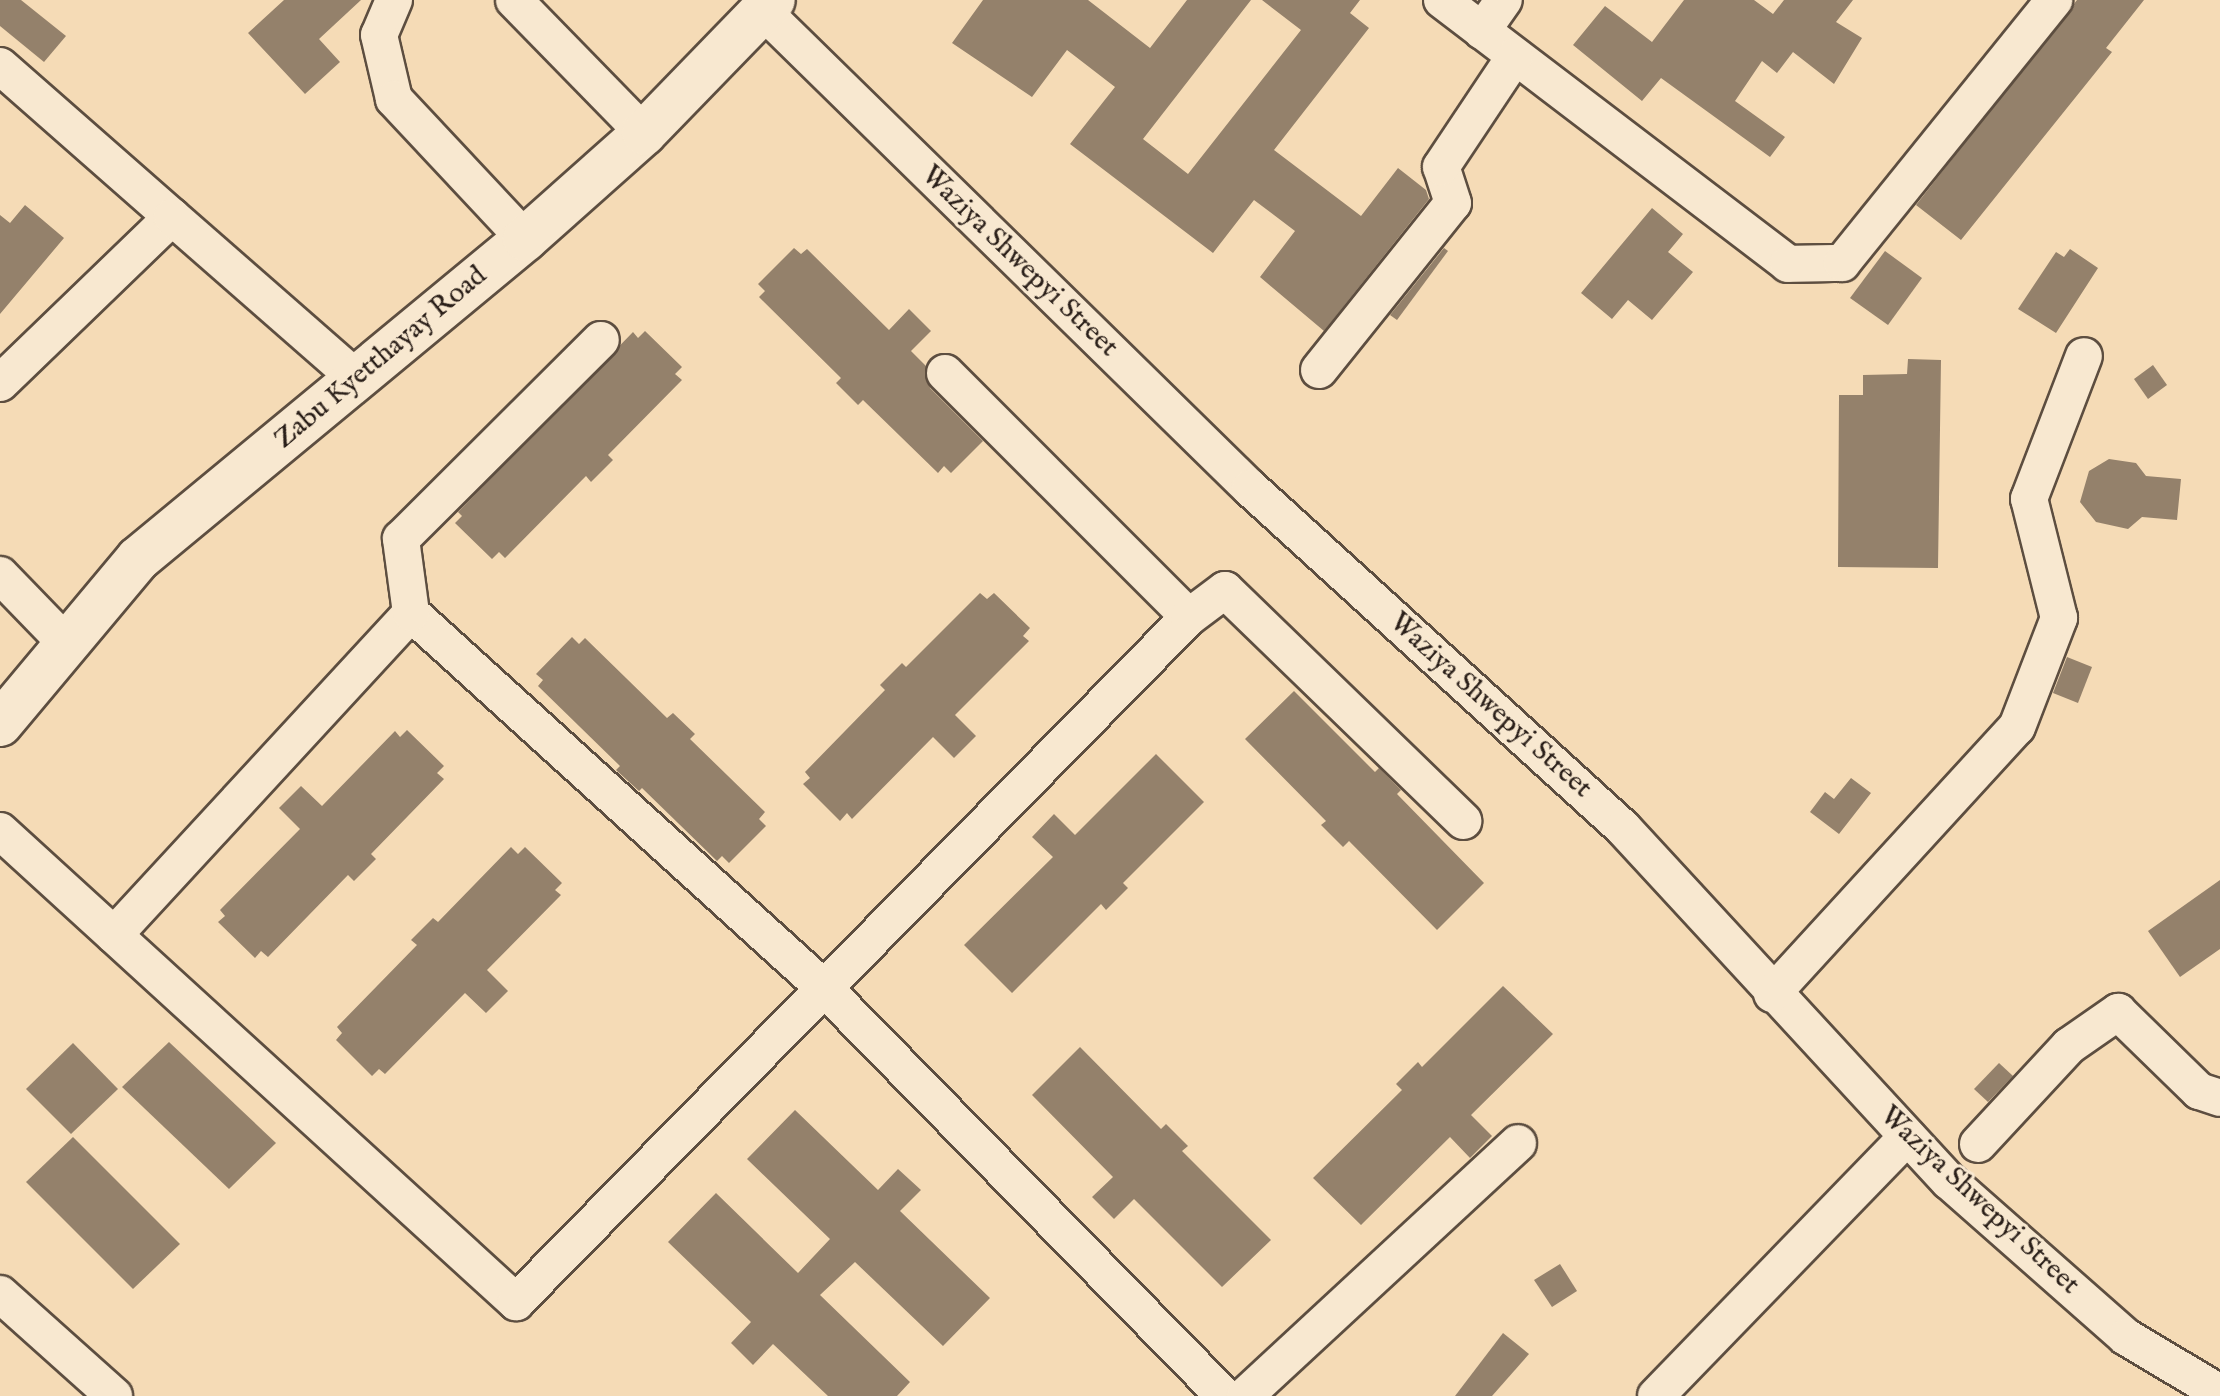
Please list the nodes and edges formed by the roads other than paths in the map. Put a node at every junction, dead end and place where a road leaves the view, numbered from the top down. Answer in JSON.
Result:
{"nodes":[{"id":1,"x":394,"y":0,"type":"edge"},
{"id":2,"x":514,"y":0,"type":"edge"},
{"id":3,"x":1442,"y":0,"type":"edge"},
{"id":4,"x":1504,"y":0,"type":"edge"},
{"id":5,"x":2054,"y":0,"type":"edge"},
{"id":6,"x":768,"y":6,"type":"edge"},
{"id":7,"x":1482,"y":31,"type":"junction"},
{"id":8,"x":1515,"y":56,"type":"junction"},
{"id":9,"x":0,"y":66,"type":"edge"},
{"id":10,"x":644,"y":133,"type":"junction"},
{"id":11,"x":172,"y":217,"type":"junction"},
{"id":12,"x":525,"y":239,"type":"junction"},
{"id":13,"x":601,"y":340,"type":"dead end"},
{"id":14,"x":2084,"y":356,"type":"dead end"},
{"id":15,"x":1319,"y":370,"type":"dead end"},
{"id":16,"x":945,"y":373,"type":"dead end"},
{"id":17,"x":355,"y":377,"type":"junction"},
{"id":18,"x":0,"y":383,"type":"edge"},
{"id":19,"x":0,"y":575,"type":"edge"},
{"id":20,"x":411,"y":613,"type":"junction"},
{"id":21,"x":1189,"y":617,"type":"junction"},
{"id":22,"x":64,"y":641,"type":"junction"},
{"id":23,"x":5,"y":706,"type":"edge"},
{"id":24,"x":1463,"y":821,"type":"dead end"},
{"id":25,"x":0,"y":831,"type":"edge"},
{"id":26,"x":114,"y":935,"type":"junction"},
{"id":27,"x":825,"y":989,"type":"junction"},
{"id":28,"x":1772,"y":994,"type":"junction"},
{"id":29,"x":2220,"y":1098,"type":"edge"},
{"id":30,"x":1907,"y":1137,"type":"junction"},
{"id":31,"x":1518,"y":1143,"type":"dead end"},
{"id":32,"x":1978,"y":1144,"type":"dead end"},
{"id":33,"x":0,"y":1294,"type":"edge"},
{"id":34,"x":1674,"y":1390,"type":"edge"},
{"id":35,"x":2220,"y":1393,"type":"edge"},
{"id":36,"x":114,"y":1396,"type":"edge"},
{"id":37,"x":1224,"y":1396,"type":"edge"},
{"id":38,"x":1245,"y":1396,"type":"edge"}],
"edges":[{"from":1,"to":12,"type":"street"},
{"from":2,"to":10,"type":"street"},
{"from":3,"to":7,"type":"street"},
{"from":4,"to":7,"type":"street"},
{"from":5,"to":8,"type":"street"},
{"from":6,"to":10,"type":"main road","name":"Zabu Kyetthayay Road"},
{"from":6,"to":28,"type":"street","name":"Waziya Shwepyi Street"},
{"from":7,"to":8,"type":"street"},
{"from":8,"to":15,"type":"street"},
{"from":9,"to":11,"type":"street"},
{"from":10,"to":12,"type":"main road","name":"Zabu Kyetthayay Road"},
{"from":11,"to":17,"type":"street"},
{"from":11,"to":18,"type":"street"},
{"from":12,"to":17,"type":"main road","name":"Zabu Kyetthayay Road"},
{"from":13,"to":20,"type":"street"},
{"from":14,"to":28,"type":"street"},
{"from":16,"to":21,"type":"street"},
{"from":17,"to":22,"type":"main road","name":"Zabu Kyetthayay Road"},
{"from":19,"to":22,"type":"street"},
{"from":20,"to":26,"type":"street"},
{"from":20,"to":27,"type":"street"},
{"from":21,"to":24,"type":"street"},
{"from":21,"to":27,"type":"street"},
{"from":22,"to":23,"type":"main road","name":"Zabu Kyetthayay Road"},
{"from":25,"to":26,"type":"street"},
{"from":26,"to":27,"type":"street"},
{"from":27,"to":37,"type":"street"},
{"from":28,"to":30,"type":"street","name":"Waziya Shwepyi Street"},
{"from":29,"to":32,"type":"street"},
{"from":30,"to":34,"type":"street"},
{"from":30,"to":35,"type":"street","name":"Waziya Shwepyi Street"},
{"from":31,"to":38,"type":"street"},
{"from":33,"to":36,"type":"street"}]}
